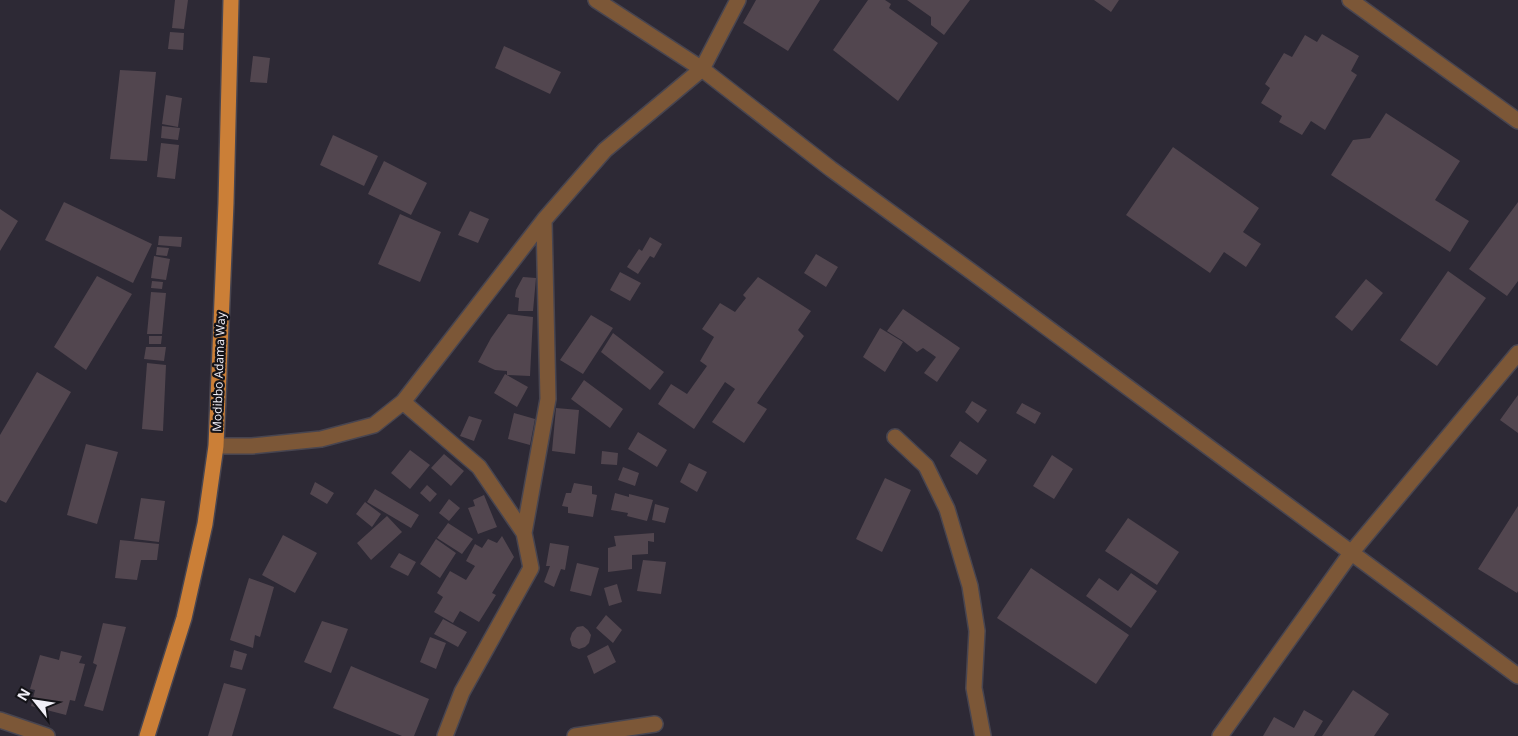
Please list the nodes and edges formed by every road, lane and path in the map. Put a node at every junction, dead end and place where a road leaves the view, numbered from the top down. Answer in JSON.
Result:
{"nodes":[{"id":1,"x":231,"y":0,"type":"edge"},
{"id":2,"x":596,"y":0,"type":"edge"},
{"id":3,"x":738,"y":0,"type":"edge"},
{"id":4,"x":1350,"y":0,"type":"edge"},
{"id":5,"x":702,"y":69,"type":"junction"},
{"id":6,"x":1518,"y":121,"type":"edge"},
{"id":7,"x":544,"y":220,"type":"junction"},
{"id":8,"x":1518,"y":353,"type":"edge"},
{"id":9,"x":403,"y":402,"type":"junction"},
{"id":10,"x":894,"y":437,"type":"dead end"},
{"id":11,"x":216,"y":446,"type":"junction"},
{"id":12,"x":524,"y":533,"type":"junction"},
{"id":13,"x":1351,"y":553,"type":"junction"},
{"id":14,"x":1518,"y":676,"type":"edge"},
{"id":15,"x":0,"y":720,"type":"edge"},
{"id":16,"x":655,"y":724,"type":"dead end"},
{"id":17,"x":47,"y":736,"type":"edge"},
{"id":18,"x":147,"y":736,"type":"edge"},
{"id":19,"x":445,"y":736,"type":"edge"},
{"id":20,"x":575,"y":736,"type":"edge"},
{"id":21,"x":983,"y":736,"type":"edge"},
{"id":22,"x":1220,"y":736,"type":"edge"}],
"edges":[{"from":1,"to":11,"type":"main road","name":"Modibbo Adama Way"},
{"from":2,"to":5,"type":"street"},
{"from":3,"to":5,"type":"street"},
{"from":4,"to":6,"type":"street"},
{"from":5,"to":7,"type":"street"},
{"from":5,"to":13,"type":"street"},
{"from":7,"to":9,"type":"street"},
{"from":7,"to":12,"type":"street"},
{"from":8,"to":13,"type":"street"},
{"from":9,"to":11,"type":"street"},
{"from":9,"to":12,"type":"street"},
{"from":10,"to":21,"type":"street"},
{"from":11,"to":18,"type":"main road","name":"Modibbo Adama Way"},
{"from":12,"to":19,"type":"street"},
{"from":13,"to":14,"type":"street"},
{"from":13,"to":22,"type":"street"},
{"from":15,"to":17,"type":"street"},
{"from":16,"to":20,"type":"street"}]}
